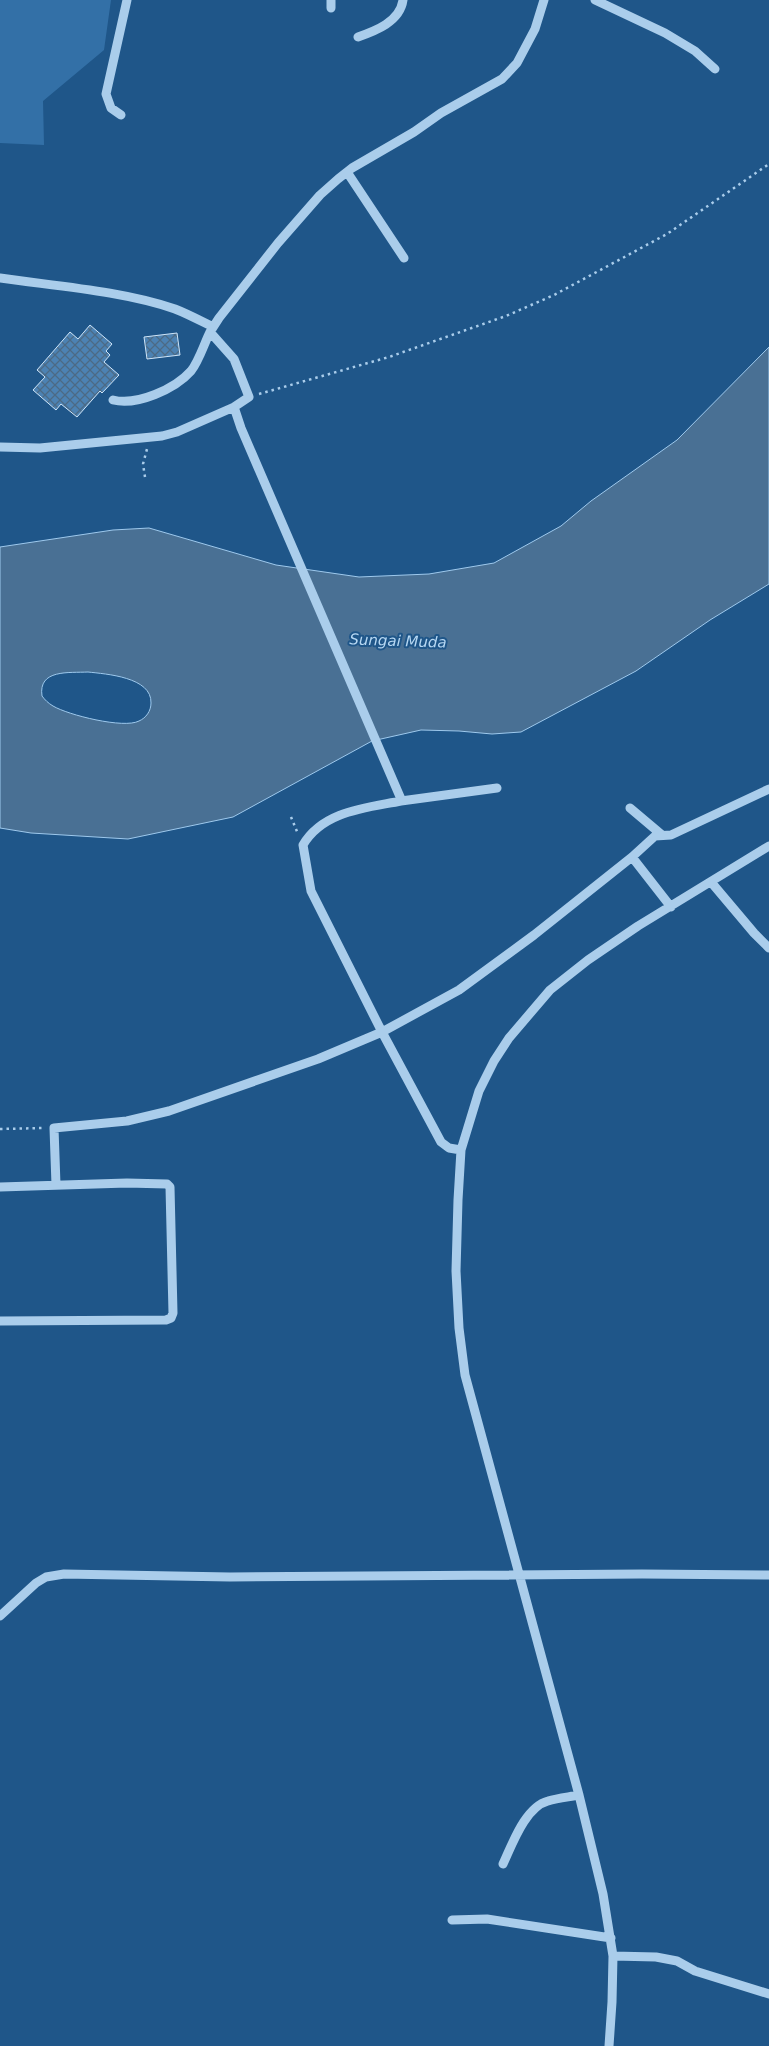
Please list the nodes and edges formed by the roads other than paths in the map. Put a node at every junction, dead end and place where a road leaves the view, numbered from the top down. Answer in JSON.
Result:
{"nodes":[{"id":1,"x":126,"y":0,"type":"edge"},
{"id":2,"x":403,"y":0,"type":"edge"},
{"id":3,"x":544,"y":0,"type":"edge"},
{"id":4,"x":595,"y":0,"type":"edge"},
{"id":5,"x":358,"y":37,"type":"dead end"},
{"id":6,"x":715,"y":69,"type":"dead end"},
{"id":7,"x":121,"y":115,"type":"dead end"},
{"id":8,"x":347,"y":172,"type":"junction"},
{"id":9,"x":404,"y":258,"type":"dead end"},
{"id":10,"x":0,"y":278,"type":"edge"},
{"id":11,"x":212,"y":329,"type":"junction"},
{"id":12,"x":113,"y":400,"type":"dead end"},
{"id":13,"x":234,"y":407,"type":"junction"},
{"id":14,"x":0,"y":447,"type":"edge"},
{"id":15,"x":497,"y":788,"type":"dead end"},
{"id":16,"x":769,"y":789,"type":"edge"},
{"id":17,"x":401,"y":801,"type":"junction"},
{"id":18,"x":630,"y":808,"type":"dead end"},
{"id":19,"x":662,"y":835,"type":"junction"},
{"id":20,"x":769,"y":846,"type":"edge"},
{"id":21,"x":632,"y":857,"type":"junction"},
{"id":22,"x":711,"y":882,"type":"junction"},
{"id":23,"x":671,"y":907,"type":"junction"},
{"id":24,"x":769,"y":948,"type":"edge"},
{"id":25,"x":382,"y":1032,"type":"junction"},
{"id":26,"x":462,"y":1150,"type":"junction"},
{"id":27,"x":56,"y":1185,"type":"junction"},
{"id":28,"x":0,"y":1187,"type":"edge"},
{"id":29,"x":0,"y":1321,"type":"edge"},
{"id":30,"x":769,"y":1575,"type":"edge"},
{"id":31,"x":518,"y":1576,"type":"junction"},
{"id":32,"x":0,"y":1616,"type":"edge"},
{"id":33,"x":579,"y":1795,"type":"junction"},
{"id":34,"x":503,"y":1864,"type":"dead end"},
{"id":35,"x":452,"y":1920,"type":"dead end"},
{"id":36,"x":611,"y":1938,"type":"junction"},
{"id":37,"x":613,"y":1956,"type":"junction"},
{"id":38,"x":769,"y":1994,"type":"edge"},
{"id":39,"x":609,"y":2046,"type":"edge"}],
"edges":[{"from":1,"to":7,"type":"street"},
{"from":2,"to":5,"type":"street"},
{"from":3,"to":8,"type":"street"},
{"from":4,"to":6,"type":"street"},
{"from":8,"to":9,"type":"street"},
{"from":8,"to":11,"type":"street"},
{"from":10,"to":11,"type":"street"},
{"from":11,"to":12,"type":"street"},
{"from":11,"to":13,"type":"street"},
{"from":13,"to":14,"type":"street"},
{"from":13,"to":17,"type":"street"},
{"from":15,"to":17,"type":"street"},
{"from":16,"to":19,"type":"street"},
{"from":17,"to":25,"type":"street"},
{"from":18,"to":19,"type":"street"},
{"from":19,"to":21,"type":"street"},
{"from":20,"to":22,"type":"street"},
{"from":21,"to":23,"type":"street"},
{"from":21,"to":25,"type":"street"},
{"from":22,"to":23,"type":"street"},
{"from":22,"to":24,"type":"street"},
{"from":23,"to":26,"type":"street"},
{"from":25,"to":26,"type":"street"},
{"from":25,"to":27,"type":"street"},
{"from":26,"to":31,"type":"street"},
{"from":27,"to":28,"type":"street"},
{"from":27,"to":29,"type":"street"},
{"from":30,"to":31,"type":"street"},
{"from":31,"to":32,"type":"street"},
{"from":31,"to":33,"type":"street"},
{"from":33,"to":34,"type":"street"},
{"from":33,"to":36,"type":"street"},
{"from":35,"to":36,"type":"street"},
{"from":36,"to":37,"type":"street"},
{"from":37,"to":38,"type":"street"},
{"from":37,"to":39,"type":"street"}]}
